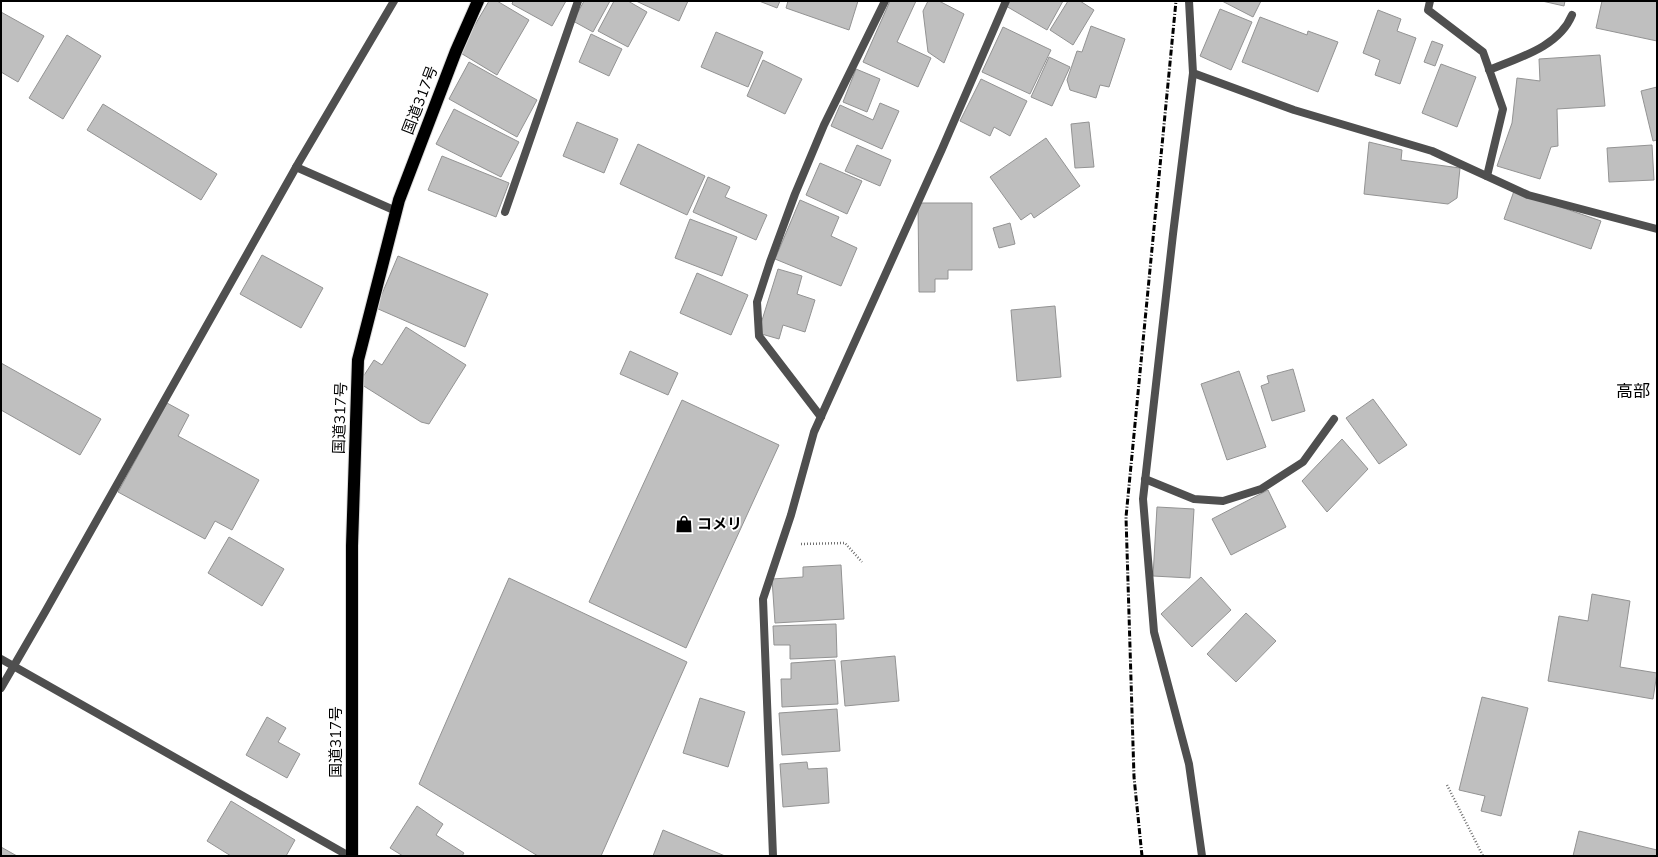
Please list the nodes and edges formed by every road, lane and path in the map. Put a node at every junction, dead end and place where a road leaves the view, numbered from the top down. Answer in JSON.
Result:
{"nodes":[{"id":1,"x":394,"y":1,"type":"edge"},
{"id":2,"x":478,"y":1,"type":"edge"},
{"id":3,"x":578,"y":1,"type":"edge"},
{"id":4,"x":885,"y":1,"type":"edge"},
{"id":5,"x":1006,"y":1,"type":"edge"},
{"id":6,"x":1189,"y":1,"type":"edge"},
{"id":7,"x":1430,"y":1,"type":"edge"},
{"id":8,"x":1572,"y":15,"type":"dead end"},
{"id":9,"x":1489,"y":70,"type":"junction"},
{"id":10,"x":1193,"y":73,"type":"junction"},
{"id":11,"x":296,"y":167,"type":"junction"},
{"id":12,"x":1487,"y":176,"type":"junction"},
{"id":13,"x":396,"y":211,"type":"junction"},
{"id":14,"x":505,"y":212,"type":"dead end"},
{"id":15,"x":1657,"y":229,"type":"edge"},
{"id":16,"x":821,"y":417,"type":"junction"},
{"id":17,"x":1334,"y":419,"type":"dead end"},
{"id":18,"x":1145,"y":479,"type":"junction"},
{"id":19,"x":781,"y":545,"type":"junction"},
{"id":20,"x":862,"y":562,"type":"dead end"},
{"id":21,"x":1,"y":659,"type":"edge"},
{"id":22,"x":14,"y":666,"type":"junction"},
{"id":23,"x":1,"y":688,"type":"edge"},
{"id":24,"x":1447,"y":785,"type":"dead end"},
{"id":25,"x":349,"y":856,"type":"edge"},
{"id":26,"x":352,"y":856,"type":"edge"},
{"id":27,"x":773,"y":856,"type":"edge"},
{"id":28,"x":1202,"y":856,"type":"edge"},
{"id":29,"x":1483,"y":856,"type":"edge"}],
"edges":[{"from":1,"to":11,"type":"street"},
{"from":2,"to":13,"type":"highway","name":"国道317号"},
{"from":3,"to":14,"type":"street"},
{"from":4,"to":16,"type":"street"},
{"from":5,"to":16,"type":"street"},
{"from":6,"to":10,"type":"street"},
{"from":7,"to":9,"type":"street"},
{"from":8,"to":9,"type":"street"},
{"from":9,"to":12,"type":"street"},
{"from":10,"to":12,"type":"street"},
{"from":10,"to":18,"type":"street"},
{"from":11,"to":13,"type":"street"},
{"from":11,"to":22,"type":"street"},
{"from":12,"to":15,"type":"street"},
{"from":13,"to":26,"type":"highway","name":"国道317号"},
{"from":16,"to":19,"type":"street"},
{"from":17,"to":18,"type":"street"},
{"from":18,"to":28,"type":"street"},
{"from":19,"to":20,"type":"path"},
{"from":19,"to":27,"type":"street"},
{"from":21,"to":22,"type":"street"},
{"from":22,"to":23,"type":"street"},
{"from":22,"to":25,"type":"street"},
{"from":24,"to":29,"type":"path"}]}
